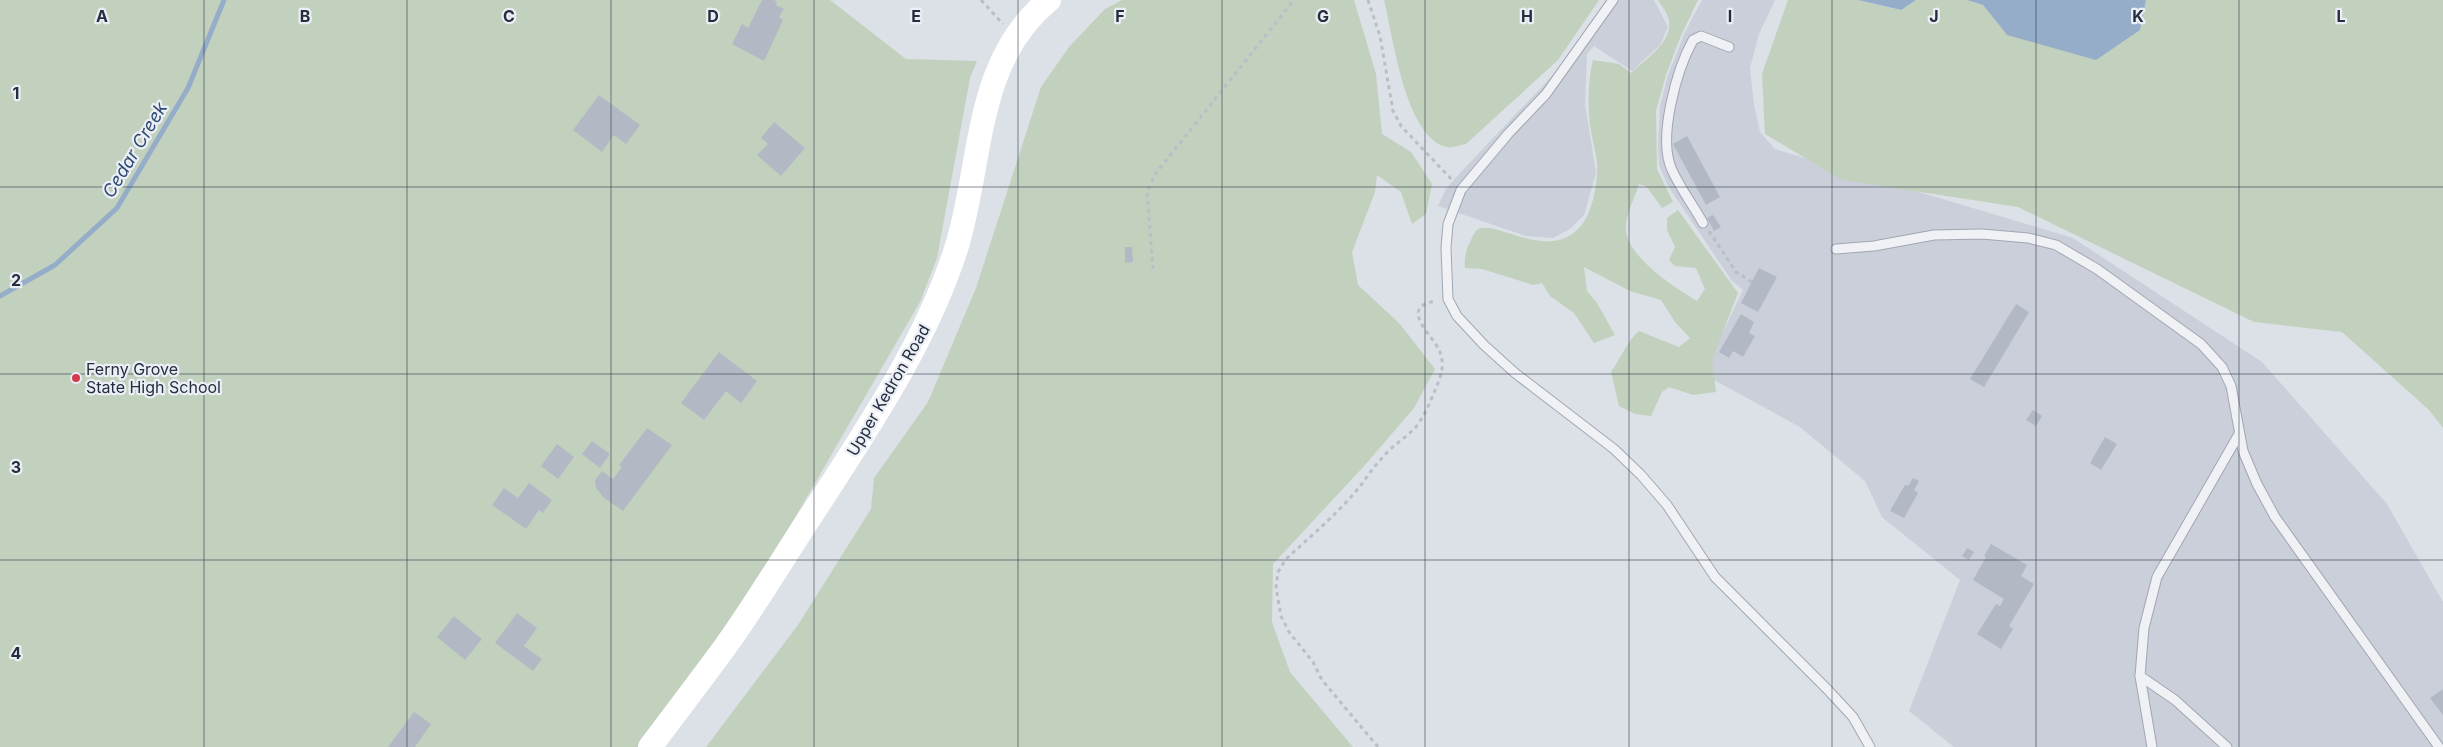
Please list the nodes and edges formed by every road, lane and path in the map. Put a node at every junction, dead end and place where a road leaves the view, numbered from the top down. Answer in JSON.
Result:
{"nodes":[{"id":1,"x":981,"y":0,"type":"edge"},
{"id":2,"x":1049,"y":0,"type":"edge"},
{"id":3,"x":1294,"y":0,"type":"edge"},
{"id":4,"x":1368,"y":0,"type":"edge"},
{"id":5,"x":1613,"y":0,"type":"edge"},
{"id":6,"x":1003,"y":24,"type":"dead end"},
{"id":7,"x":1729,"y":46,"type":"dead end"},
{"id":8,"x":1461,"y":190,"type":"junction"},
{"id":9,"x":1703,"y":222,"type":"joint"},
{"id":10,"x":1836,"y":249,"type":"dead end"},
{"id":11,"x":1153,"y":269,"type":"dead end"},
{"id":12,"x":1752,"y":282,"type":"dead end"},
{"id":13,"x":1448,"y":299,"type":"junction"},
{"id":14,"x":2239,"y":434,"type":"junction"},
{"id":15,"x":2140,"y":676,"type":"junction"},
{"id":16,"x":650,"y":747,"type":"edge"},
{"id":17,"x":1378,"y":747,"type":"edge"},
{"id":18,"x":1870,"y":747,"type":"edge"},
{"id":19,"x":2152,"y":747,"type":"edge"},
{"id":20,"x":2227,"y":747,"type":"edge"},
{"id":21,"x":2439,"y":747,"type":"edge"}],
"edges":[{"from":1,"to":6,"type":"path"},
{"from":2,"to":16,"type":"main road","name":"Upper Kedron Road"},
{"from":3,"to":11,"type":"path"},
{"from":4,"to":8,"type":"path"},
{"from":5,"to":8,"type":"lane"},
{"from":7,"to":9,"type":"lane"},
{"from":8,"to":13,"type":"lane"},
{"from":9,"to":12,"type":"path"},
{"from":10,"to":14,"type":"lane"},
{"from":13,"to":17,"type":"path"},
{"from":13,"to":18,"type":"lane"},
{"from":14,"to":15,"type":"lane"},
{"from":14,"to":21,"type":"lane"},
{"from":15,"to":19,"type":"lane"},
{"from":15,"to":20,"type":"lane"}]}
